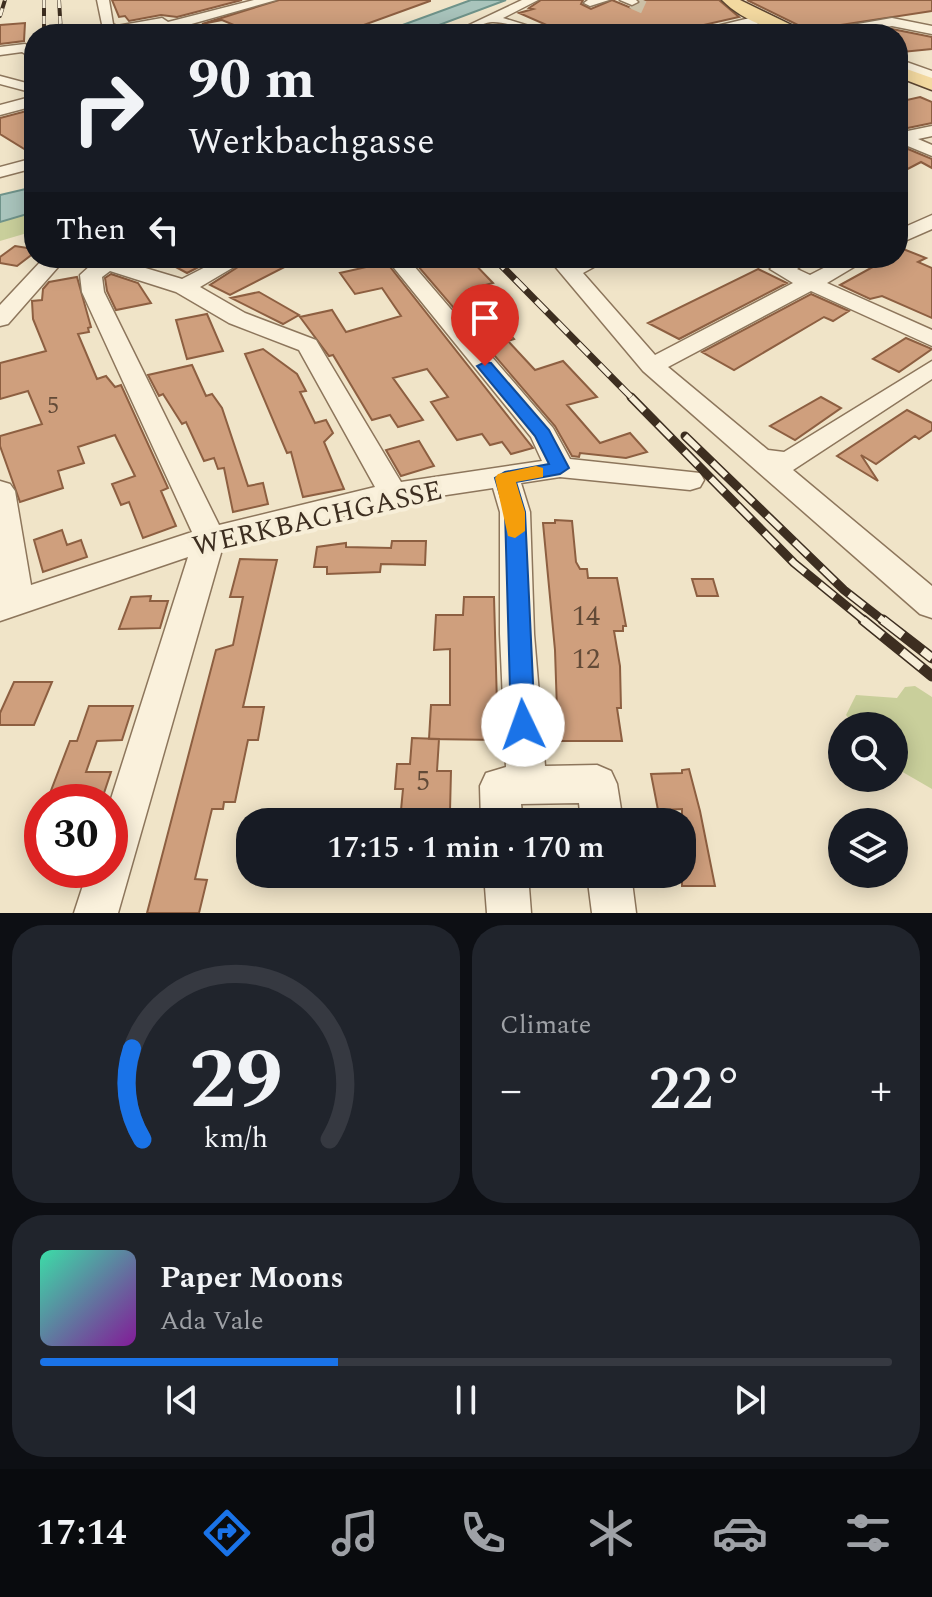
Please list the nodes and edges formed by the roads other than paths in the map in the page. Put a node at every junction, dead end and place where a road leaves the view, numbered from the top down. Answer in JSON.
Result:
{"nodes":[{"id":1,"x":103,"y":0,"type":"edge"},
{"id":2,"x":270,"y":0,"type":"edge"},
{"id":3,"x":532,"y":0,"type":"edge"},
{"id":4,"x":603,"y":0,"type":"edge"},
{"id":5,"x":729,"y":0,"type":"edge"},
{"id":6,"x":244,"y":2,"type":"edge"},
{"id":7,"x":590,"y":3,"type":"dead end"},
{"id":8,"x":496,"y":15,"type":"junction"},
{"id":9,"x":762,"y":19,"type":"junction"},
{"id":10,"x":178,"y":22,"type":"junction"},
{"id":11,"x":107,"y":24,"type":"edge"},
{"id":12,"x":142,"y":24,"type":"edge"},
{"id":13,"x":172,"y":24,"type":"edge"},
{"id":14,"x":186,"y":24,"type":"edge"},
{"id":15,"x":477,"y":24,"type":"edge"},
{"id":16,"x":516,"y":24,"type":"edge"},
{"id":17,"x":738,"y":24,"type":"edge"},
{"id":18,"x":776,"y":24,"type":"edge"},
{"id":19,"x":882,"y":24,"type":"edge"},
{"id":20,"x":906,"y":24,"type":"edge"},
{"id":21,"x":908,"y":25,"type":"edge"},
{"id":22,"x":932,"y":30,"type":"edge"},
{"id":23,"x":24,"y":48,"type":"edge"},
{"id":24,"x":0,"y":51,"type":"edge"},
{"id":25,"x":24,"y":58,"type":"edge"},
{"id":26,"x":0,"y":62,"type":"edge"},
{"id":27,"x":908,"y":67,"type":"edge"},
{"id":28,"x":908,"y":75,"type":"edge"},
{"id":29,"x":932,"y":76,"type":"edge"},
{"id":30,"x":0,"y":80,"type":"edge"},
{"id":31,"x":932,"y":84,"type":"edge"},
{"id":32,"x":24,"y":86,"type":"edge"},
{"id":33,"x":24,"y":104,"type":"edge"},
{"id":34,"x":0,"y":110,"type":"edge"},
{"id":35,"x":932,"y":131,"type":"edge"},
{"id":36,"x":908,"y":136,"type":"edge"},
{"id":37,"x":908,"y":140,"type":"edge"},
{"id":38,"x":931,"y":149,"type":"edge"},
{"id":39,"x":24,"y":166,"type":"edge"},
{"id":40,"x":0,"y":172,"type":"edge"},
{"id":41,"x":932,"y":221,"type":"edge"},
{"id":42,"x":908,"y":233,"type":"edge"},
{"id":43,"x":45,"y":268,"type":"edge"},
{"id":44,"x":94,"y":268,"type":"edge"},
{"id":45,"x":121,"y":268,"type":"edge"},
{"id":46,"x":220,"y":268,"type":"edge"},
{"id":47,"x":404,"y":268,"type":"edge"},
{"id":48,"x":568,"y":268,"type":"edge"},
{"id":49,"x":783,"y":268,"type":"edge"},
{"id":50,"x":839,"y":268,"type":"edge"},
{"id":51,"x":810,"y":283,"type":"junction"},
{"id":52,"x":184,"y":287,"type":"junction"},
{"id":53,"x":2,"y":314,"type":"edge"},
{"id":54,"x":932,"y":339,"type":"edge"},
{"id":55,"x":652,"y":366,"type":"junction"},
{"id":56,"x":932,"y":368,"type":"edge"},
{"id":57,"x":758,"y":458,"type":"junction"},
{"id":58,"x":560,"y":468,"type":"junction"},
{"id":59,"x":505,"y":478,"type":"junction"},
{"id":60,"x":690,"y":480,"type":"dead end"},
{"id":61,"x":0,"y":491,"type":"edge"},
{"id":62,"x":393,"y":493,"type":"junction"},
{"id":63,"x":210,"y":538,"type":"junction"},
{"id":64,"x":9,"y":605,"type":"edge"},
{"id":65,"x":932,"y":605,"type":"edge"},
{"id":66,"x":527,"y":786,"type":"junction"},
{"id":67,"x":501,"y":808,"type":"edge"},
{"id":68,"x":600,"y":808,"type":"edge"},
{"id":69,"x":128,"y":809,"type":"edge"},
{"id":70,"x":104,"y":888,"type":"edge"},
{"id":71,"x":507,"y":888,"type":"edge"},
{"id":72,"x":611,"y":888,"type":"edge"},
{"id":73,"x":96,"y":913,"type":"edge"},
{"id":74,"x":509,"y":913,"type":"edge"},
{"id":75,"x":614,"y":913,"type":"edge"}],
"edges":[{"from":1,"to":11,"type":"street"},
{"from":2,"to":6,"type":"street"},
{"from":3,"to":8,"type":"street"},
{"from":4,"to":7,"type":"street"},
{"from":5,"to":9,"type":"main road"},
{"from":6,"to":10,"type":"street"},
{"from":8,"to":15,"type":"street"},
{"from":8,"to":16,"type":"street"},
{"from":9,"to":17,"type":"street"},
{"from":9,"to":18,"type":"main road"},
{"from":10,"to":12,"type":"street"},
{"from":10,"to":13,"type":"street"},
{"from":10,"to":14,"type":"street"},
{"from":19,"to":20,"type":"street"},
{"from":21,"to":22,"type":"street"},
{"from":23,"to":24,"type":"street"},
{"from":25,"to":26,"type":"street"},
{"from":27,"to":29,"type":"street"},
{"from":28,"to":31,"type":"main road"},
{"from":30,"to":32,"type":"street"},
{"from":33,"to":34,"type":"street"},
{"from":35,"to":36,"type":"street"},
{"from":37,"to":38,"type":"street"},
{"from":39,"to":40,"type":"street"},
{"from":41,"to":42,"type":"street"},
{"from":43,"to":53,"type":"street"},
{"from":44,"to":63,"type":"street"},
{"from":45,"to":52,"type":"street"},
{"from":46,"to":52,"type":"street"},
{"from":47,"to":58,"type":"street"},
{"from":48,"to":55,"type":"street"},
{"from":49,"to":51,"type":"street"},
{"from":50,"to":51,"type":"street"},
{"from":51,"to":54,"type":"street"},
{"from":51,"to":55,"type":"street"},
{"from":52,"to":62,"type":"street"},
{"from":55,"to":57,"type":"street"},
{"from":56,"to":57,"type":"street"},
{"from":57,"to":65,"type":"street"},
{"from":58,"to":59,"type":"street","name":"WERKBACHGASSE"},
{"from":58,"to":60,"type":"street","name":"WERKBACHGASSE"},
{"from":59,"to":62,"type":"street","name":"WERKBACHGASSE"},
{"from":59,"to":66,"type":"street"},
{"from":61,"to":64,"type":"street"},
{"from":62,"to":63,"type":"street","name":"WERKBACHGASSE"},
{"from":63,"to":64,"type":"street","name":"WERKBACHGASSE"},
{"from":63,"to":69,"type":"street"},
{"from":66,"to":67,"type":"street"},
{"from":66,"to":68,"type":"street"},
{"from":70,"to":73,"type":"street"},
{"from":71,"to":74,"type":"street"},
{"from":72,"to":75,"type":"street"}]}
